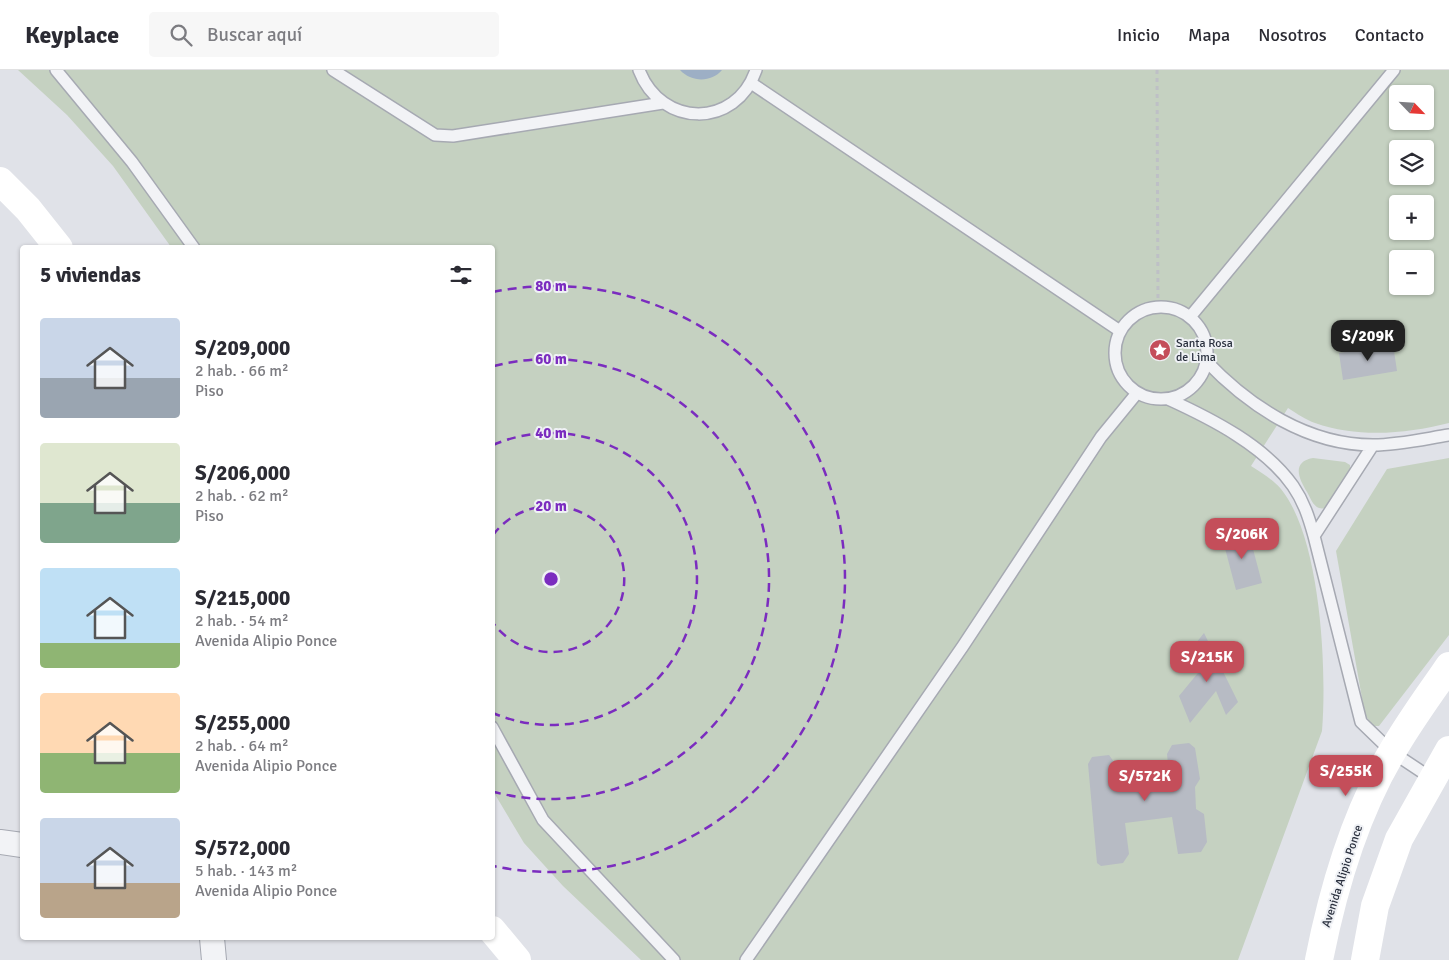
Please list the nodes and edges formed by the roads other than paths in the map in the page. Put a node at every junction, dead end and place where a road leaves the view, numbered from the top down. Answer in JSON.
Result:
{"nodes":[{"id":1,"x":56,"y":70,"type":"edge"},
{"id":2,"x":333,"y":70,"type":"edge"},
{"id":3,"x":640,"y":70,"type":"edge"},
{"id":4,"x":756,"y":70,"type":"edge"},
{"id":5,"x":1394,"y":70,"type":"edge"},
{"id":6,"x":752,"y":83,"type":"junction"},
{"id":7,"x":663,"y":104,"type":"junction"},
{"id":8,"x":0,"y":181,"type":"edge"},
{"id":9,"x":57,"y":245,"type":"edge"},
{"id":10,"x":192,"y":245,"type":"edge"},
{"id":11,"x":1190,"y":317,"type":"junction"},
{"id":12,"x":1120,"y":331,"type":"junction"},
{"id":13,"x":1206,"y":361,"type":"junction"},
{"id":14,"x":1137,"y":393,"type":"junction"},
{"id":15,"x":1168,"y":399,"type":"junction"},
{"id":16,"x":1449,"y":435,"type":"edge"},
{"id":17,"x":1373,"y":445,"type":"junction"},
{"id":18,"x":1314,"y":536,"type":"junction"},
{"id":19,"x":1449,"y":666,"type":"edge"},
{"id":20,"x":495,"y":732,"type":"edge"},
{"id":21,"x":1449,"y":750,"type":"edge"},
{"id":22,"x":1392,"y":752,"type":"junction"},
{"id":23,"x":1431,"y":778,"type":"junction"},
{"id":24,"x":0,"y":842,"type":"edge"},
{"id":25,"x":20,"y":845,"type":"edge"},
{"id":26,"x":495,"y":933,"type":"edge"},
{"id":27,"x":212,"y":940,"type":"edge"},
{"id":28,"x":214,"y":960,"type":"edge"},
{"id":29,"x":518,"y":960,"type":"edge"},
{"id":30,"x":674,"y":960,"type":"edge"},
{"id":31,"x":746,"y":960,"type":"edge"},
{"id":32,"x":1319,"y":960,"type":"edge"},
{"id":33,"x":1365,"y":960,"type":"edge"}],
"edges":[{"from":1,"to":10,"type":"lane"},
{"from":2,"to":7,"type":"lane"},
{"from":3,"to":7,"type":"lane"},
{"from":4,"to":6,"type":"lane"},
{"from":5,"to":11,"type":"lane"},
{"from":6,"to":7,"type":"lane"},
{"from":6,"to":12,"type":"lane"},
{"from":8,"to":9,"type":"main road"},
{"from":11,"to":12,"type":"lane"},
{"from":11,"to":13,"type":"lane"},
{"from":12,"to":14,"type":"lane"},
{"from":13,"to":15,"type":"lane"},
{"from":13,"to":17,"type":"lane"},
{"from":14,"to":15,"type":"lane"},
{"from":14,"to":31,"type":"lane"},
{"from":15,"to":18,"type":"lane"},
{"from":16,"to":17,"type":"lane"},
{"from":17,"to":18,"type":"lane"},
{"from":18,"to":22,"type":"lane"},
{"from":19,"to":22,"type":"main road","name":"Avenida Alipio Ponce"},
{"from":20,"to":30,"type":"lane"},
{"from":21,"to":23,"type":"main road"},
{"from":22,"to":23,"type":"lane"},
{"from":22,"to":32,"type":"main road","name":"Avenida Alipio Ponce"},
{"from":23,"to":33,"type":"main road"},
{"from":24,"to":25,"type":"street"},
{"from":26,"to":29,"type":"main road"},
{"from":27,"to":28,"type":"street"}]}
